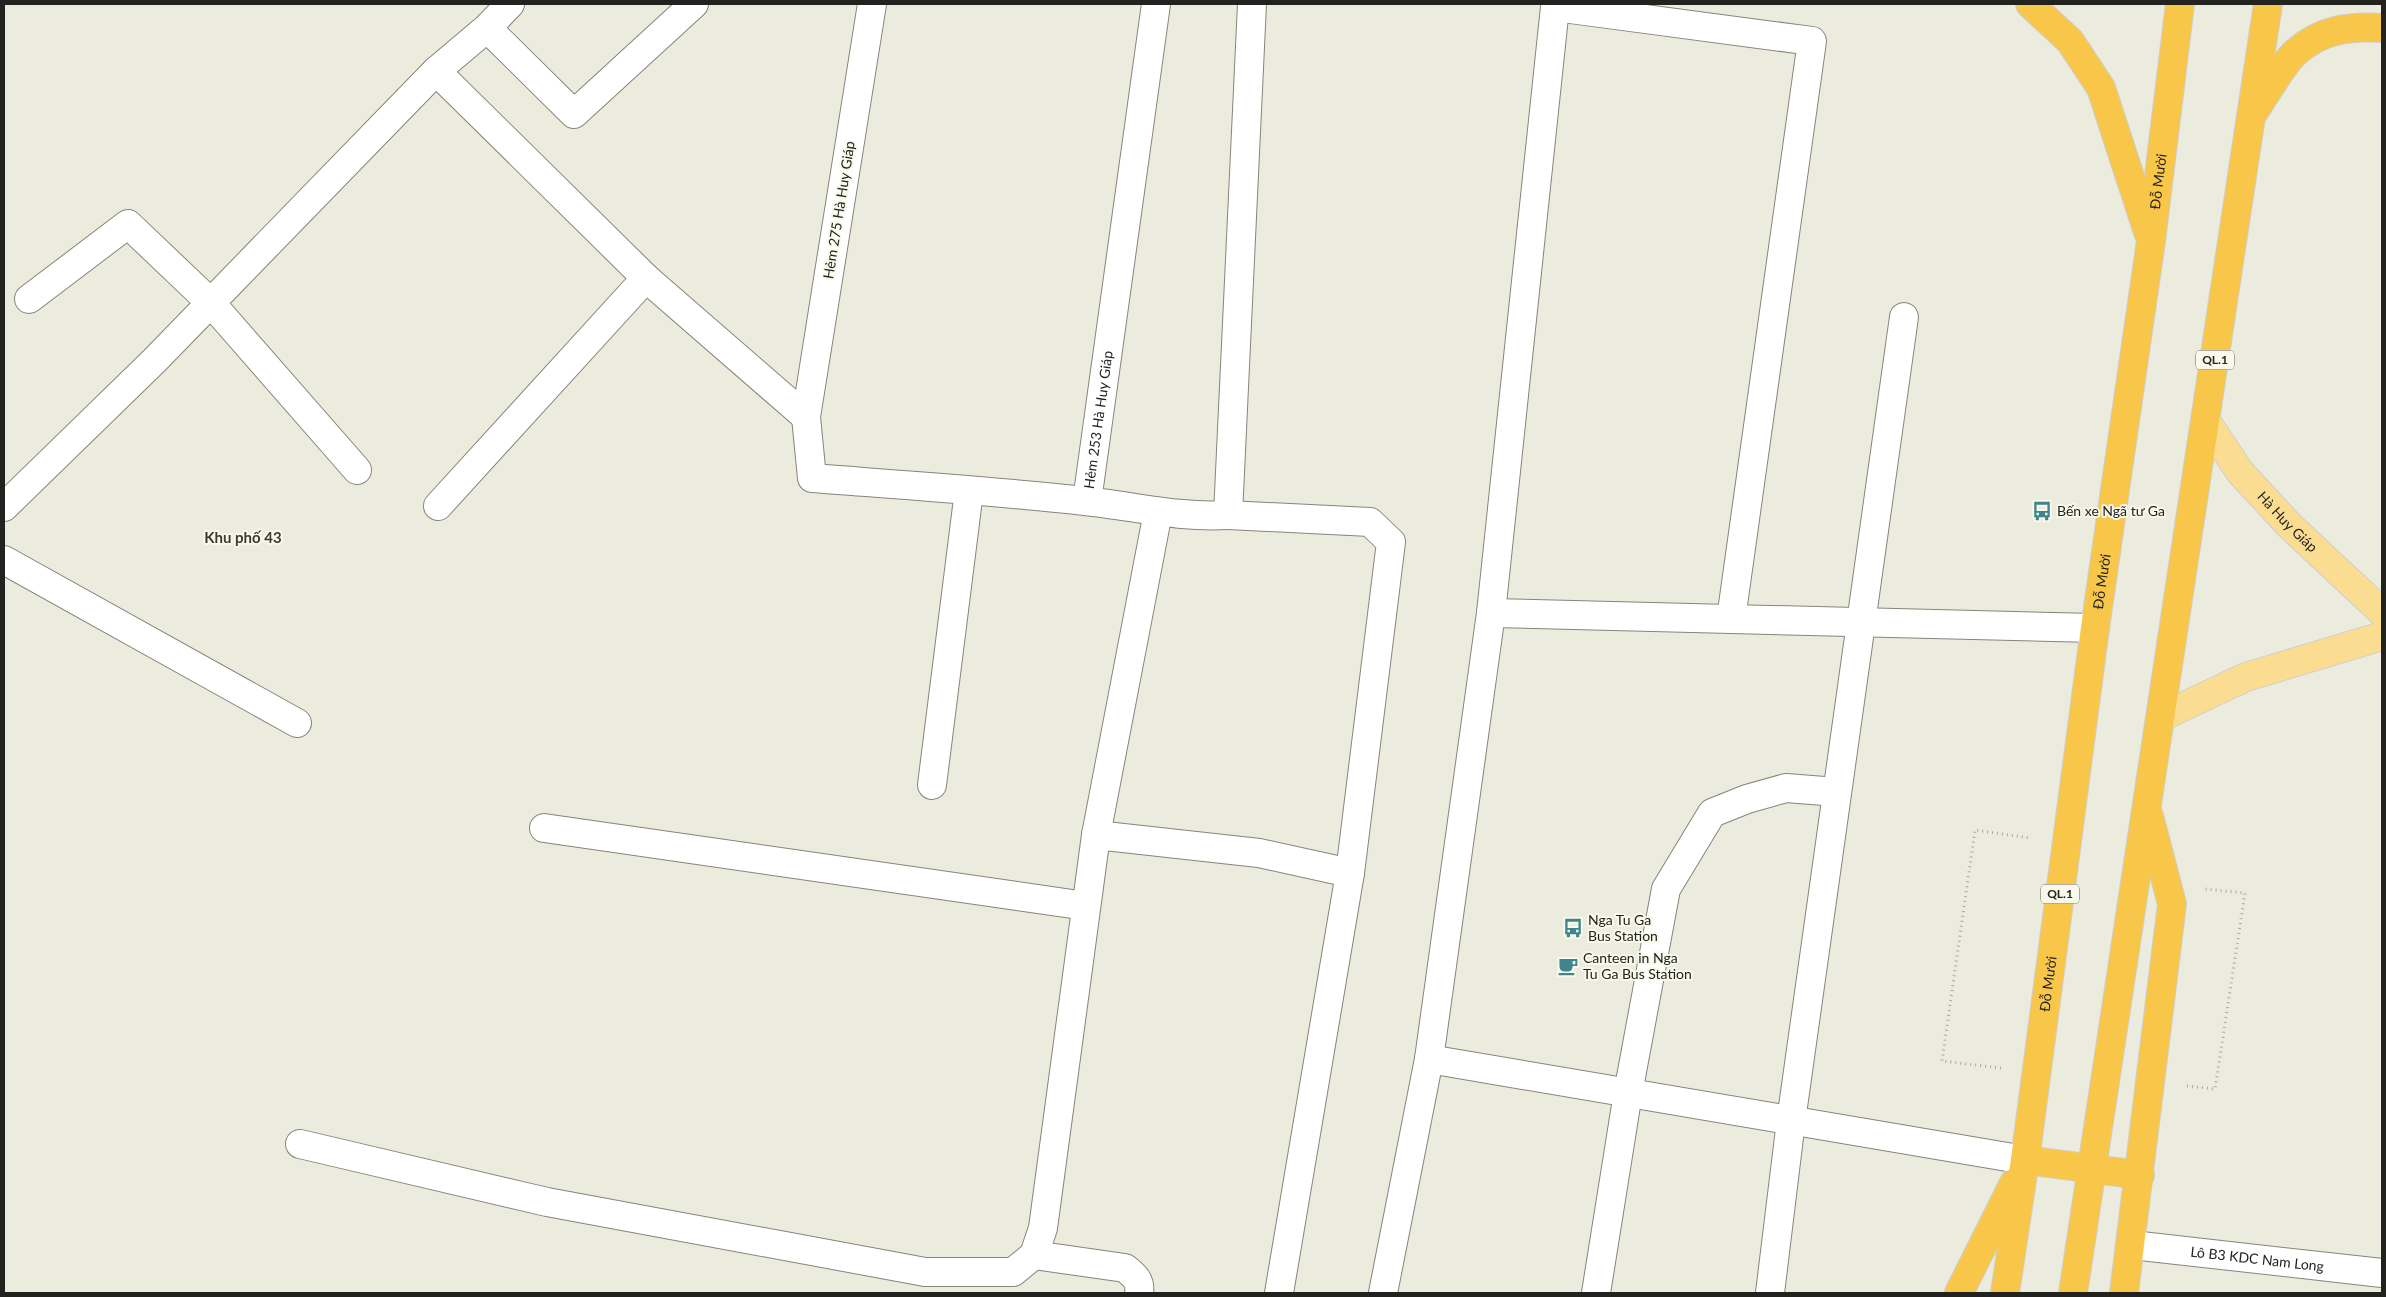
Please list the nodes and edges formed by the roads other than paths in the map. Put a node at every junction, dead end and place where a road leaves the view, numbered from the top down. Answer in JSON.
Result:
{"nodes":[{"id":1,"x":510,"y":4,"type":"edge"},
{"id":2,"x":694,"y":4,"type":"edge"},
{"id":3,"x":872,"y":4,"type":"edge"},
{"id":4,"x":1156,"y":4,"type":"edge"},
{"id":5,"x":1252,"y":4,"type":"edge"},
{"id":6,"x":2030,"y":4,"type":"edge"},
{"id":7,"x":2180,"y":4,"type":"edge"},
{"id":8,"x":2268,"y":4,"type":"edge"},
{"id":9,"x":487,"y":28,"type":"junction"},
{"id":10,"x":2382,"y":28,"type":"edge"},
{"id":11,"x":436,"y":71,"type":"junction"},
{"id":12,"x":2250,"y":117,"type":"junction"},
{"id":13,"x":2151,"y":241,"type":"junction"},
{"id":14,"x":646,"y":278,"type":"junction"},
{"id":15,"x":29,"y":299,"type":"dead end"},
{"id":16,"x":211,"y":303,"type":"junction"},
{"id":17,"x":1904,"y":317,"type":"dead end"},
{"id":18,"x":806,"y":417,"type":"junction"},
{"id":19,"x":2206,"y":421,"type":"junction"},
{"id":20,"x":357,"y":470,"type":"dead end"},
{"id":21,"x":969,"y":491,"type":"junction"},
{"id":22,"x":1087,"y":501,"type":"junction"},
{"id":23,"x":438,"y":506,"type":"dead end"},
{"id":24,"x":4,"y":507,"type":"edge"},
{"id":25,"x":1158,"y":512,"type":"junction"},
{"id":26,"x":1228,"y":514,"type":"junction"},
{"id":27,"x":4,"y":560,"type":"edge"},
{"id":28,"x":2382,"y":612,"type":"edge"},
{"id":29,"x":1491,"y":614,"type":"junction"},
{"id":30,"x":1731,"y":619,"type":"junction"},
{"id":31,"x":1860,"y":622,"type":"junction"},
{"id":32,"x":2095,"y":628,"type":"junction"},
{"id":33,"x":2382,"y":636,"type":"edge"},
{"id":34,"x":2161,"y":717,"type":"junction"},
{"id":35,"x":297,"y":723,"type":"dead end"},
{"id":36,"x":932,"y":785,"type":"dead end"},
{"id":37,"x":1837,"y":792,"type":"junction"},
{"id":38,"x":2146,"y":805,"type":"junction"},
{"id":39,"x":544,"y":828,"type":"dead end"},
{"id":40,"x":1096,"y":835,"type":"junction"},
{"id":41,"x":1350,"y":873,"type":"junction"},
{"id":42,"x":1086,"y":906,"type":"junction"},
{"id":43,"x":1429,"y":1059,"type":"junction"},
{"id":44,"x":1628,"y":1093,"type":"junction"},
{"id":45,"x":1791,"y":1121,"type":"junction"},
{"id":46,"x":300,"y":1144,"type":"dead end"},
{"id":47,"x":2026,"y":1160,"type":"junction"},
{"id":48,"x":2091,"y":1170,"type":"junction"},
{"id":49,"x":2140,"y":1174,"type":"junction"},
{"id":50,"x":2132,"y":1245,"type":"junction"},
{"id":51,"x":1034,"y":1255,"type":"junction"},
{"id":52,"x":2382,"y":1273,"type":"edge"},
{"id":53,"x":1138,"y":1293,"type":"edge"},
{"id":54,"x":1279,"y":1293,"type":"edge"},
{"id":55,"x":1383,"y":1293,"type":"edge"},
{"id":56,"x":1596,"y":1293,"type":"edge"},
{"id":57,"x":1770,"y":1293,"type":"edge"},
{"id":58,"x":1959,"y":1293,"type":"edge"},
{"id":59,"x":2005,"y":1293,"type":"edge"},
{"id":60,"x":2073,"y":1293,"type":"edge"},
{"id":61,"x":2124,"y":1293,"type":"edge"}],
"edges":[{"from":1,"to":9,"type":"street"},
{"from":2,"to":9,"type":"street"},
{"from":3,"to":18,"type":"street","name":"Hẻm 275 Hà Huy Giáp"},
{"from":4,"to":22,"type":"street","name":"Hẻm 253 Hà Huy Giáp"},
{"from":5,"to":26,"type":"street"},
{"from":6,"to":13,"type":"highway"},
{"from":7,"to":13,"type":"highway","name":"Đỗ Mười","number":"QL.1"},
{"from":8,"to":12,"type":"highway","number":"QL.1"},
{"from":9,"to":11,"type":"street"},
{"from":10,"to":12,"type":"highway"},
{"from":11,"to":14,"type":"street"},
{"from":11,"to":16,"type":"street"},
{"from":12,"to":19,"type":"highway","number":"QL.1"},
{"from":13,"to":32,"type":"highway","name":"Đỗ Mười","number":"QL.1"},
{"from":14,"to":18,"type":"street"},
{"from":14,"to":23,"type":"street"},
{"from":15,"to":16,"type":"street"},
{"from":16,"to":20,"type":"street"},
{"from":16,"to":24,"type":"street"},
{"from":17,"to":31,"type":"street"},
{"from":18,"to":21,"type":"street","name":"Hẻm 253 Hà Huy Giáp"},
{"from":19,"to":28,"type":"main road","name":"Hà Huy Giáp"},
{"from":19,"to":34,"type":"highway","number":"QL.1"},
{"from":21,"to":22,"type":"street","name":"Hẻm 253 Hà Huy Giáp"},
{"from":21,"to":36,"type":"street"},
{"from":22,"to":25,"type":"street"},
{"from":25,"to":26,"type":"street"},
{"from":25,"to":40,"type":"street"},
{"from":26,"to":41,"type":"street"},
{"from":27,"to":35,"type":"street"},
{"from":29,"to":30,"type":"street"},
{"from":29,"to":30,"type":"street"},
{"from":29,"to":43,"type":"street"},
{"from":30,"to":31,"type":"street"},
{"from":31,"to":32,"type":"street"},
{"from":31,"to":37,"type":"street"},
{"from":32,"to":47,"type":"highway","name":"Đỗ Mười","number":"QL.1"},
{"from":33,"to":34,"type":"main road"},
{"from":34,"to":38,"type":"highway","number":"QL.1"},
{"from":37,"to":44,"type":"street"},
{"from":37,"to":45,"type":"street"},
{"from":38,"to":48,"type":"highway","number":"QL.1"},
{"from":38,"to":49,"type":"highway","number":"QL.1"},
{"from":39,"to":42,"type":"street"},
{"from":40,"to":41,"type":"street"},
{"from":40,"to":42,"type":"street"},
{"from":41,"to":54,"type":"street"},
{"from":42,"to":51,"type":"street"},
{"from":43,"to":44,"type":"street"},
{"from":43,"to":55,"type":"street"},
{"from":44,"to":45,"type":"street"},
{"from":44,"to":56,"type":"street"},
{"from":45,"to":47,"type":"street"},
{"from":45,"to":57,"type":"street"},
{"from":46,"to":51,"type":"street"},
{"from":47,"to":48,"type":"highway"},
{"from":47,"to":58,"type":"highway","name":"Đỗ Mười","number":"QL.1"},
{"from":47,"to":59,"type":"highway","name":"Đỗ Mười","number":"QL.1"},
{"from":48,"to":49,"type":"highway"},
{"from":48,"to":60,"type":"highway","number":"QL.1"},
{"from":49,"to":50,"type":"highway","number":"QL.1"},
{"from":50,"to":52,"type":"street","name":"Lô B3 KDC Nam Long"},
{"from":50,"to":61,"type":"highway","number":"QL.1"},
{"from":51,"to":53,"type":"street"}]}
